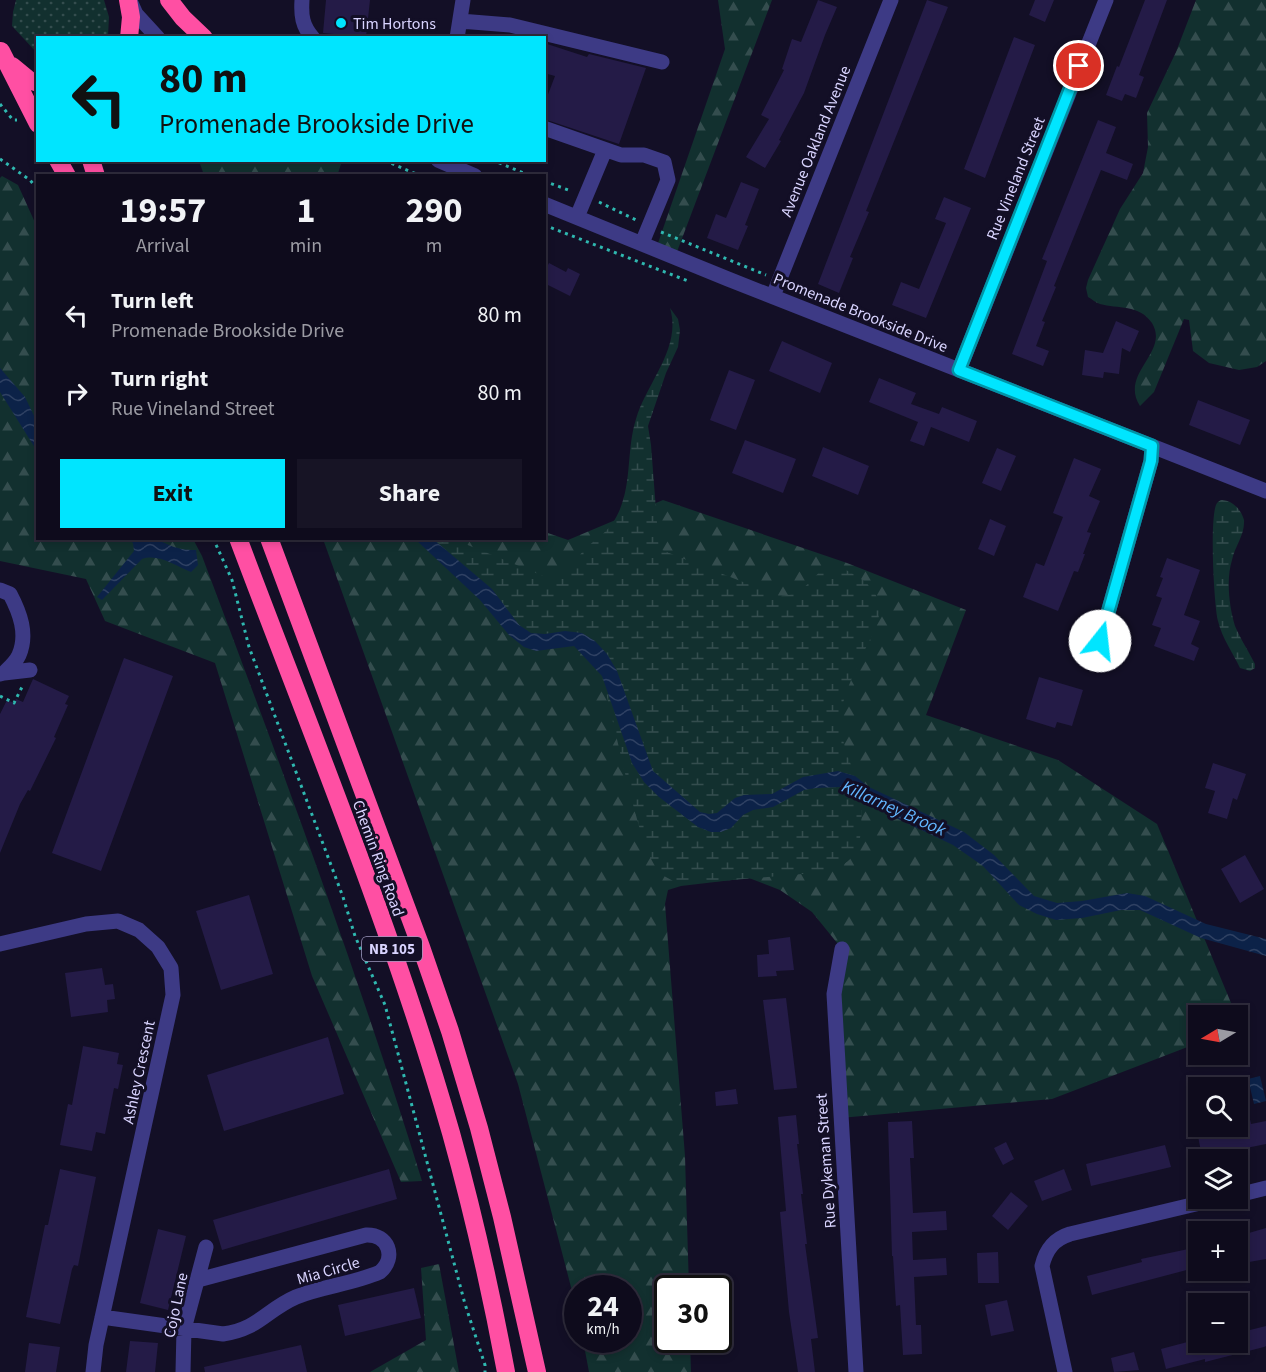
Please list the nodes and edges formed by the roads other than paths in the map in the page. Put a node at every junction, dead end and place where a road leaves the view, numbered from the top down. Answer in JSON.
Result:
{"nodes":[{"id":1,"x":129,"y":0,"type":"edge"},
{"id":2,"x":169,"y":0,"type":"edge"},
{"id":3,"x":302,"y":0,"type":"edge"},
{"id":4,"x":463,"y":0,"type":"edge"},
{"id":5,"x":891,"y":0,"type":"edge"},
{"id":6,"x":1106,"y":0,"type":"edge"},
{"id":7,"x":460,"y":21,"type":"junction"},
{"id":8,"x":129,"y":36,"type":"edge"},
{"id":9,"x":156,"y":36,"type":"edge"},
{"id":10,"x":202,"y":36,"type":"edge"},
{"id":11,"x":311,"y":36,"type":"edge"},
{"id":12,"x":457,"y":36,"type":"edge"},
{"id":13,"x":1,"y":49,"type":"edge"},
{"id":14,"x":662,"y":62,"type":"dead end"},
{"id":15,"x":36,"y":82,"type":"edge"},
{"id":16,"x":30,"y":122,"type":"edge"},
{"id":17,"x":546,"y":129,"type":"edge"},
{"id":18,"x":605,"y":150,"type":"junction"},
{"id":19,"x":443,"y":162,"type":"edge"},
{"id":20,"x":470,"y":174,"type":"edge"},
{"id":21,"x":546,"y":205,"type":"edge"},
{"id":22,"x":577,"y":217,"type":"junction"},
{"id":23,"x":642,"y":243,"type":"junction"},
{"id":24,"x":773,"y":296,"type":"junction"},
{"id":25,"x":959,"y":370,"type":"junction"},
{"id":26,"x":1152,"y":446,"type":"junction"},
{"id":27,"x":1266,"y":491,"type":"edge"},
{"id":28,"x":239,"y":540,"type":"edge"},
{"id":29,"x":270,"y":540,"type":"edge"},
{"id":30,"x":0,"y":590,"type":"edge"},
{"id":31,"x":1100,"y":641,"type":"dead end"},
{"id":32,"x":30,"y":670,"type":"dead end"},
{"id":33,"x":2,"y":674,"type":"edge"},
{"id":34,"x":0,"y":944,"type":"edge"},
{"id":35,"x":842,"y":949,"type":"dead end"},
{"id":36,"x":1266,"y":1188,"type":"edge"},
{"id":37,"x":1248,"y":1192,"type":"edge"},
{"id":38,"x":1188,"y":1206,"type":"edge"},
{"id":39,"x":206,"y":1247,"type":"dead end"},
{"id":40,"x":198,"y":1280,"type":"junction"},
{"id":41,"x":102,"y":1317,"type":"junction"},
{"id":42,"x":184,"y":1329,"type":"junction"},
{"id":43,"x":93,"y":1372,"type":"edge"},
{"id":44,"x":183,"y":1372,"type":"edge"},
{"id":45,"x":506,"y":1372,"type":"edge"},
{"id":46,"x":537,"y":1372,"type":"edge"},
{"id":47,"x":856,"y":1372,"type":"edge"},
{"id":48,"x":1065,"y":1372,"type":"edge"}],
"edges":[{"from":1,"to":8,"type":"highway"},
{"from":1,"to":9,"type":"street"},
{"from":2,"to":10,"type":"highway"},
{"from":3,"to":11,"type":"street"},
{"from":4,"to":7,"type":"street"},
{"from":5,"to":24,"type":"street","name":"Avenue Oakland Avenue"},
{"from":6,"to":25,"type":"street","name":"Rue Vineland Street"},
{"from":7,"to":12,"type":"street"},
{"from":7,"to":14,"type":"street"},
{"from":13,"to":15,"type":"highway"},
{"from":13,"to":16,"type":"highway"},
{"from":17,"to":18,"type":"street"},
{"from":18,"to":22,"type":"street"},
{"from":18,"to":23,"type":"street"},
{"from":19,"to":20,"type":"street"},
{"from":21,"to":22,"type":"street","name":"Promenade Brookside Drive"},
{"from":22,"to":23,"type":"street","name":"Promenade Brookside Drive"},
{"from":23,"to":24,"type":"street","name":"Promenade Brookside Drive"},
{"from":24,"to":25,"type":"street","name":"Promenade Brookside Drive"},
{"from":25,"to":26,"type":"street","name":"Promenade Brookside Drive"},
{"from":26,"to":27,"type":"street","name":"Promenade Brookside Drive"},
{"from":26,"to":31,"type":"street"},
{"from":28,"to":45,"type":"highway","name":"Chemin Ring Road","number":"NB 105"},
{"from":29,"to":46,"type":"highway","name":"Chemin Ring Road","number":"NB 105"},
{"from":30,"to":33,"type":"street"},
{"from":32,"to":33,"type":"street"},
{"from":34,"to":41,"type":"street","name":"Ashley Crescent"},
{"from":35,"to":47,"type":"street","name":"Rue Dykeman Street"},
{"from":36,"to":37,"type":"street"},
{"from":38,"to":48,"type":"street"},
{"from":39,"to":40,"type":"street","name":"Cojo Lane"},
{"from":40,"to":42,"type":"street","name":"Cojo Lane"},
{"from":40,"to":42,"type":"street","name":"Mia Circle"},
{"from":41,"to":42,"type":"street","name":"Mia Circle"},
{"from":41,"to":43,"type":"street","name":"Ashley Crescent"},
{"from":42,"to":44,"type":"street","name":"Cojo Lane"}]}
